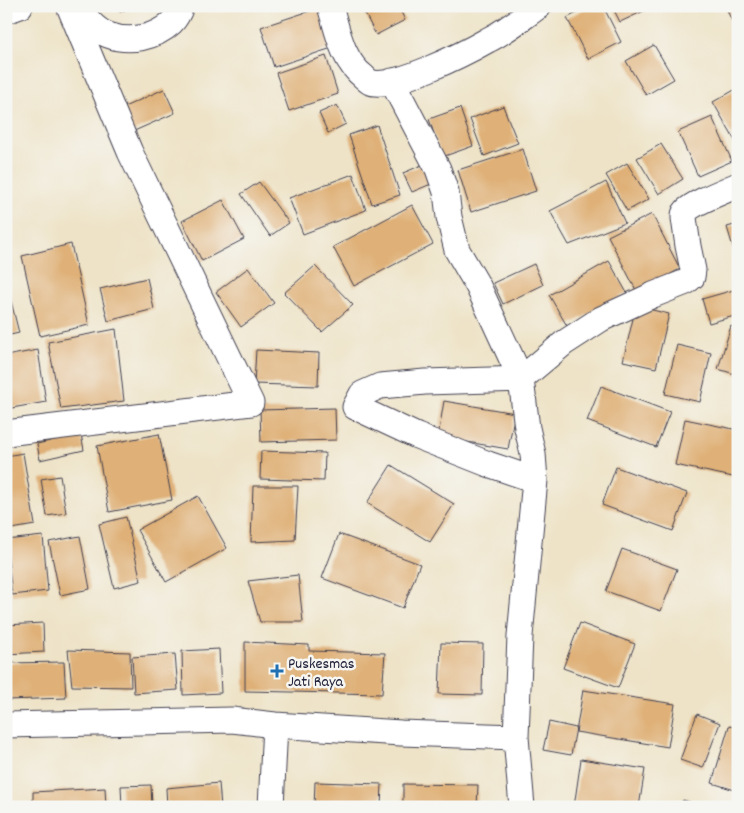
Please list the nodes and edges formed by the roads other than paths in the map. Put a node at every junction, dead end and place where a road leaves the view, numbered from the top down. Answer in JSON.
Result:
{"nodes":[{"id":1,"x":20,"y":6,"type":"edge"},
{"id":2,"x":69,"y":6,"type":"edge"},
{"id":3,"x":76,"y":6,"type":"edge"},
{"id":4,"x":182,"y":6,"type":"edge"},
{"id":5,"x":330,"y":6,"type":"edge"},
{"id":6,"x":539,"y":6,"type":"edge"},
{"id":7,"x":6,"y":11,"type":"edge"},
{"id":8,"x":392,"y":81,"type":"junction"},
{"id":9,"x":738,"y":185,"type":"edge"},
{"id":10,"x":521,"y":379,"type":"junction"},
{"id":11,"x":6,"y":433,"type":"edge"},
{"id":12,"x":535,"y":480,"type":"junction"},
{"id":13,"x":274,"y":725,"type":"junction"},
{"id":14,"x":6,"y":726,"type":"edge"},
{"id":15,"x":516,"y":737,"type":"junction"},
{"id":16,"x":271,"y":807,"type":"edge"},
{"id":17,"x":522,"y":807,"type":"edge"}],
"edges":[{"from":1,"to":7,"type":"street"},
{"from":2,"to":11,"type":"street"},
{"from":3,"to":4,"type":"street"},
{"from":5,"to":8,"type":"street"},
{"from":6,"to":8,"type":"street"},
{"from":8,"to":10,"type":"street"},
{"from":9,"to":10,"type":"street"},
{"from":10,"to":12,"type":"street"},
{"from":10,"to":12,"type":"street"},
{"from":12,"to":15,"type":"street"},
{"from":13,"to":14,"type":"street"},
{"from":13,"to":15,"type":"street"},
{"from":13,"to":16,"type":"street"},
{"from":15,"to":17,"type":"street"}]}
